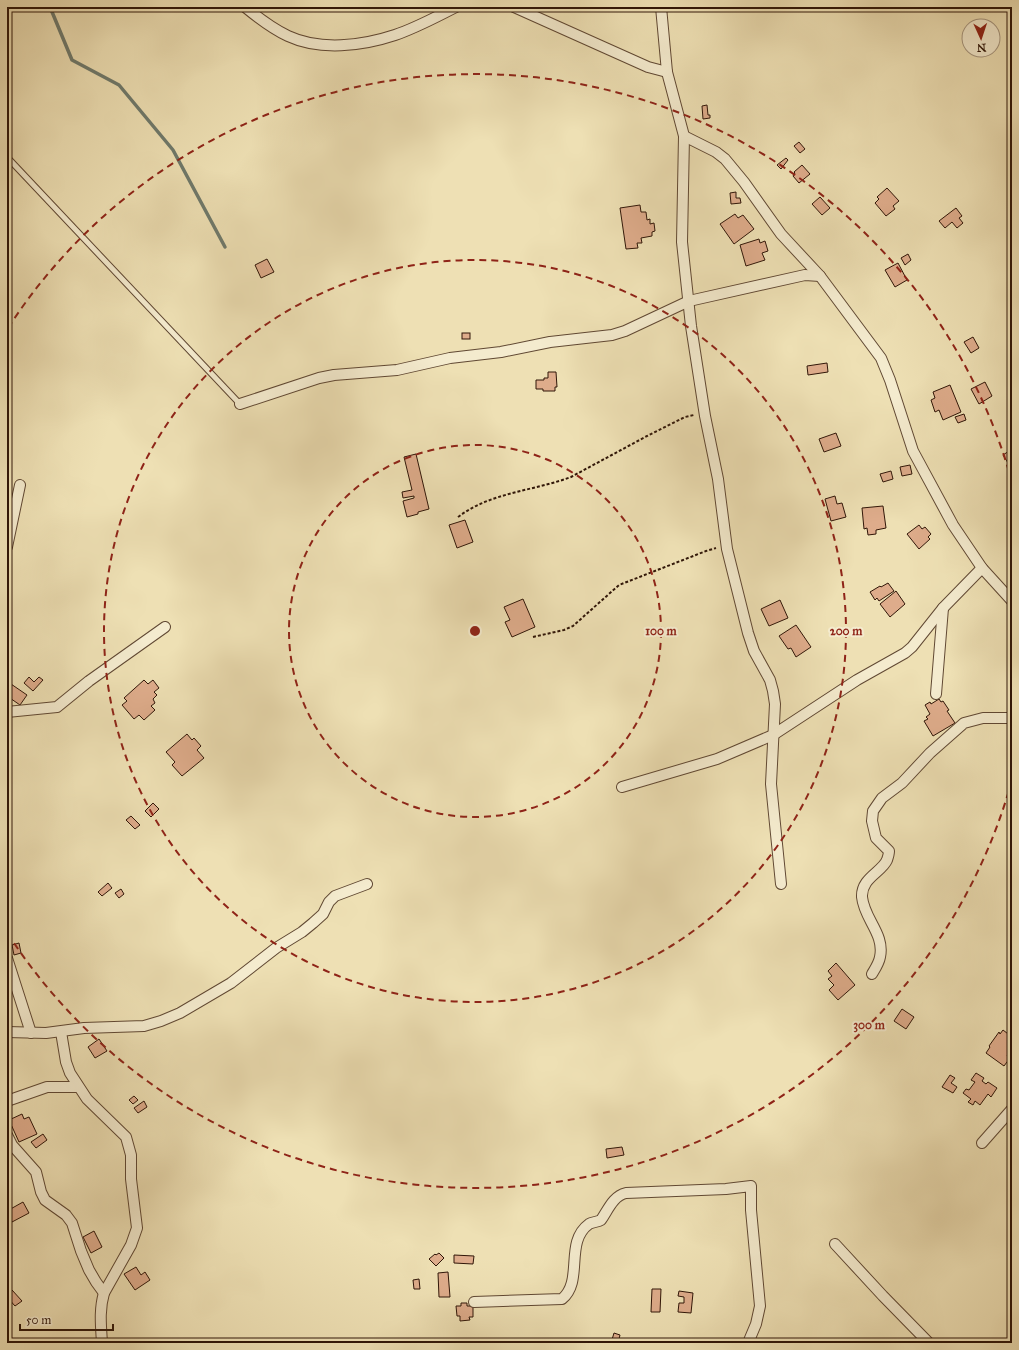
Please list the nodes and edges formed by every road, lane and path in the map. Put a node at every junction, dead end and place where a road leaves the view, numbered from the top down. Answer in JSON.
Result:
{"nodes":[{"id":1,"x":245,"y":7,"type":"edge"},
{"id":2,"x":456,"y":7,"type":"edge"},
{"id":3,"x":514,"y":7,"type":"edge"},
{"id":4,"x":661,"y":7,"type":"edge"},
{"id":5,"x":667,"y":72,"type":"junction"},
{"id":6,"x":684,"y":136,"type":"junction"},
{"id":7,"x":7,"y":156,"type":"edge"},
{"id":8,"x":820,"y":276,"type":"junction"},
{"id":9,"x":689,"y":300,"type":"junction"},
{"id":10,"x":240,"y":404,"type":"joint"},
{"id":11,"x":705,"y":416,"type":"junction"},
{"id":12,"x":20,"y":485,"type":"dead end"},
{"id":13,"x":458,"y":517,"type":"dead end"},
{"id":14,"x":7,"y":547,"type":"edge"},
{"id":15,"x":727,"y":549,"type":"junction"},
{"id":16,"x":982,"y":568,"type":"junction"},
{"id":17,"x":1012,"y":602,"type":"edge"},
{"id":18,"x":943,"y":608,"type":"junction"},
{"id":19,"x":165,"y":627,"type":"dead end"},
{"id":20,"x":533,"y":638,"type":"dead end"},
{"id":21,"x":936,"y":694,"type":"dead end"},
{"id":22,"x":7,"y":712,"type":"edge"},
{"id":23,"x":1012,"y":718,"type":"edge"},
{"id":24,"x":773,"y":735,"type":"junction"},
{"id":25,"x":622,"y":787,"type":"dead end"},
{"id":26,"x":367,"y":884,"type":"dead end"},
{"id":27,"x":781,"y":884,"type":"dead end"},
{"id":28,"x":7,"y":958,"type":"edge"},
{"id":29,"x":872,"y":974,"type":"dead end"},
{"id":30,"x":7,"y":1032,"type":"edge"},
{"id":31,"x":61,"y":1032,"type":"junction"},
{"id":32,"x":30,"y":1033,"type":"junction"},
{"id":33,"x":78,"y":1087,"type":"junction"},
{"id":34,"x":7,"y":1101,"type":"edge"},
{"id":35,"x":1012,"y":1109,"type":"edge"},
{"id":36,"x":7,"y":1135,"type":"edge"},
{"id":37,"x":982,"y":1143,"type":"dead end"},
{"id":38,"x":835,"y":1244,"type":"dead end"},
{"id":39,"x":104,"y":1293,"type":"junction"},
{"id":40,"x":474,"y":1302,"type":"dead end"},
{"id":41,"x":102,"y":1343,"type":"edge"},
{"id":42,"x":748,"y":1343,"type":"edge"},
{"id":43,"x":929,"y":1343,"type":"edge"}],
"edges":[{"from":1,"to":2,"type":"street"},
{"from":3,"to":5,"type":"street"},
{"from":4,"to":5,"type":"street"},
{"from":5,"to":6,"type":"street"},
{"from":6,"to":8,"type":"street"},
{"from":6,"to":9,"type":"street"},
{"from":7,"to":10,"type":"lane"},
{"from":8,"to":9,"type":"street"},
{"from":8,"to":16,"type":"street"},
{"from":9,"to":10,"type":"street"},
{"from":9,"to":11,"type":"street"},
{"from":11,"to":13,"type":"path"},
{"from":11,"to":15,"type":"street"},
{"from":12,"to":14,"type":"street"},
{"from":15,"to":20,"type":"path"},
{"from":15,"to":24,"type":"street"},
{"from":16,"to":17,"type":"street"},
{"from":16,"to":18,"type":"street"},
{"from":18,"to":21,"type":"street"},
{"from":18,"to":24,"type":"street"},
{"from":19,"to":22,"type":"street"},
{"from":23,"to":29,"type":"street"},
{"from":24,"to":25,"type":"street"},
{"from":24,"to":27,"type":"street"},
{"from":26,"to":31,"type":"street"},
{"from":28,"to":32,"type":"street"},
{"from":30,"to":32,"type":"street"},
{"from":31,"to":32,"type":"street"},
{"from":31,"to":33,"type":"street"},
{"from":33,"to":34,"type":"street"},
{"from":33,"to":39,"type":"street"},
{"from":35,"to":37,"type":"street"},
{"from":36,"to":39,"type":"street"},
{"from":38,"to":43,"type":"street"},
{"from":39,"to":41,"type":"street"},
{"from":40,"to":42,"type":"street"}]}
